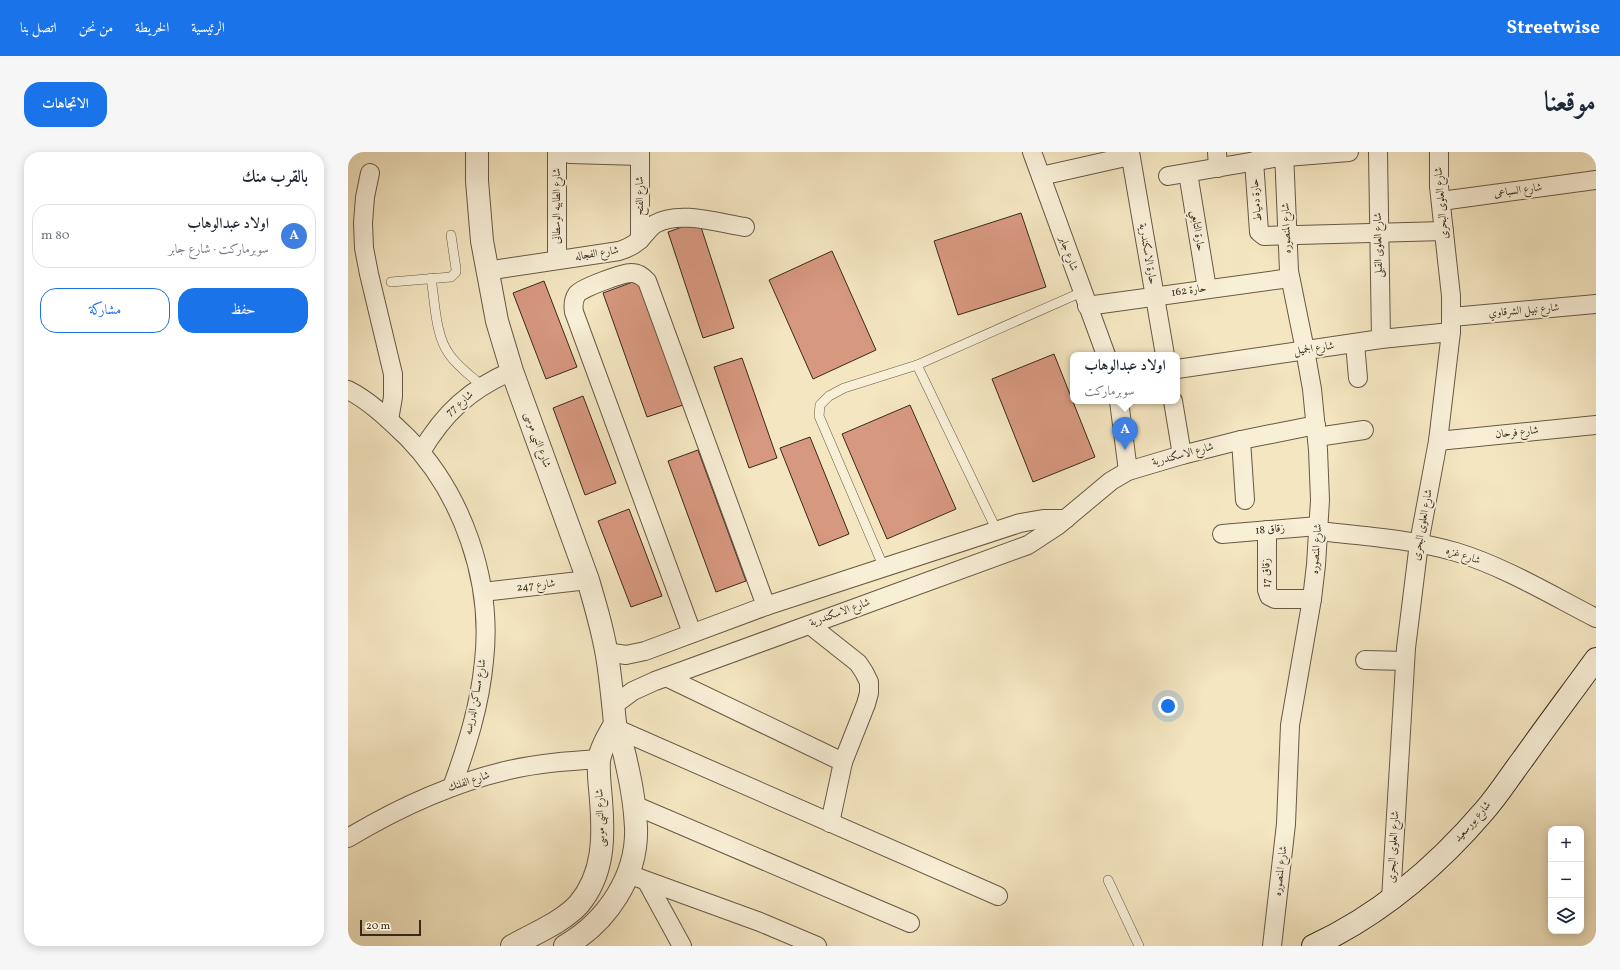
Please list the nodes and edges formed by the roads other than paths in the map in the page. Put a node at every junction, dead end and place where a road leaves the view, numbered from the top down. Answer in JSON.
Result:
{"nodes":[{"id":1,"x":477,"y":152,"type":"edge"},
{"id":2,"x":557,"y":152,"type":"edge"},
{"id":3,"x":561,"y":152,"type":"edge"},
{"id":4,"x":1032,"y":152,"type":"edge"},
{"id":5,"x":1349,"y":152,"type":"edge"},
{"id":6,"x":1378,"y":152,"type":"edge"},
{"id":7,"x":1439,"y":152,"type":"edge"},
{"id":8,"x":640,"y":154,"type":"edge"},
{"id":9,"x":1130,"y":154,"type":"edge"},
{"id":10,"x":1284,"y":154,"type":"edge"},
{"id":11,"x":1217,"y":160,"type":"edge"},
{"id":12,"x":1254,"y":161,"type":"junction"},
{"id":13,"x":370,"y":172,"type":"dead end"},
{"id":14,"x":1188,"y":173,"type":"junction"},
{"id":15,"x":1041,"y":176,"type":"junction"},
{"id":16,"x":1168,"y":176,"type":"dead end"},
{"id":17,"x":1596,"y":180,"type":"edge"},
{"id":18,"x":1440,"y":201,"type":"junction"},
{"id":19,"x":745,"y":227,"type":"dead end"},
{"id":20,"x":1444,"y":231,"type":"junction"},
{"id":21,"x":1379,"y":233,"type":"junction"},
{"id":22,"x":451,"y":235,"type":"dead end"},
{"id":23,"x":1288,"y":236,"type":"junction"},
{"id":24,"x":640,"y":240,"type":"junction"},
{"id":25,"x":557,"y":260,"type":"junction"},
{"id":26,"x":486,"y":271,"type":"junction"},
{"id":27,"x":432,"y":278,"type":"junction"},
{"id":28,"x":1290,"y":278,"type":"junction"},
{"id":29,"x":391,"y":282,"type":"dead end"},
{"id":30,"x":1207,"y":288,"type":"junction"},
{"id":31,"x":1154,"y":296,"type":"junction"},
{"id":32,"x":1084,"y":299,"type":"junction"},
{"id":33,"x":1596,"y":304,"type":"edge"},
{"id":34,"x":1452,"y":325,"type":"junction"},
{"id":35,"x":1380,"y":339,"type":"junction"},
{"id":36,"x":1355,"y":343,"type":"junction"},
{"id":37,"x":1305,"y":350,"type":"junction"},
{"id":38,"x":1105,"y":352,"type":"edge"},
{"id":39,"x":1164,"y":352,"type":"edge"},
{"id":40,"x":917,"y":365,"type":"junction"},
{"id":41,"x":1180,"y":369,"type":"edge"},
{"id":42,"x":512,"y":372,"type":"junction"},
{"id":43,"x":1358,"y":378,"type":"dead end"},
{"id":44,"x":482,"y":386,"type":"junction"},
{"id":45,"x":348,"y":390,"type":"edge"},
{"id":46,"x":1119,"y":404,"type":"edge"},
{"id":47,"x":1174,"y":404,"type":"edge"},
{"id":48,"x":389,"y":420,"type":"junction"},
{"id":49,"x":1596,"y":425,"type":"edge"},
{"id":50,"x":1364,"y":430,"type":"dead end"},
{"id":51,"x":1317,"y":431,"type":"junction"},
{"id":52,"x":1241,"y":440,"type":"junction"},
{"id":53,"x":1438,"y":441,"type":"junction"},
{"id":54,"x":421,"y":452,"type":"junction"},
{"id":55,"x":1182,"y":454,"type":"junction"},
{"id":56,"x":1128,"y":471,"type":"junction"},
{"id":57,"x":1245,"y":500,"type":"dead end"},
{"id":58,"x":1066,"y":519,"type":"junction"},
{"id":59,"x":1318,"y":528,"type":"junction"},
{"id":60,"x":1267,"y":530,"type":"junction"},
{"id":61,"x":997,"y":531,"type":"junction"},
{"id":62,"x":1222,"y":534,"type":"dead end"},
{"id":63,"x":1419,"y":543,"type":"junction"},
{"id":64,"x":884,"y":568,"type":"junction"},
{"id":65,"x":588,"y":580,"type":"junction"},
{"id":66,"x":483,"y":592,"type":"junction"},
{"id":67,"x":894,"y":593,"type":"junction"},
{"id":68,"x":1312,"y":599,"type":"junction"},
{"id":69,"x":766,"y":606,"type":"junction"},
{"id":70,"x":1596,"y":618,"type":"edge"},
{"id":71,"x":810,"y":625,"type":"junction"},
{"id":72,"x":692,"y":633,"type":"junction"},
{"id":73,"x":606,"y":652,"type":"junction"},
{"id":74,"x":1596,"y":659,"type":"edge"},
{"id":75,"x":1365,"y":660,"type":"dead end"},
{"id":76,"x":1405,"y":661,"type":"junction"},
{"id":77,"x":666,"y":677,"type":"junction"},
{"id":78,"x":615,"y":720,"type":"junction"},
{"id":79,"x":600,"y":759,"type":"junction"},
{"id":80,"x":843,"y":762,"type":"junction"},
{"id":81,"x":452,"y":787,"type":"junction"},
{"id":82,"x":634,"y":805,"type":"junction"},
{"id":83,"x":830,"y":823,"type":"junction"},
{"id":84,"x":348,"y":838,"type":"edge"},
{"id":85,"x":638,"y":878,"type":"junction"},
{"id":86,"x":1108,"y":880,"type":"dead end"},
{"id":87,"x":998,"y":896,"type":"dead end"},
{"id":88,"x":1391,"y":899,"type":"junction"},
{"id":89,"x":910,"y":922,"type":"dead end"},
{"id":90,"x":512,"y":946,"type":"edge"},
{"id":91,"x":565,"y":946,"type":"edge"},
{"id":92,"x":682,"y":946,"type":"edge"},
{"id":93,"x":817,"y":946,"type":"edge"},
{"id":94,"x":1139,"y":946,"type":"edge"},
{"id":95,"x":1272,"y":946,"type":"edge"},
{"id":96,"x":1313,"y":946,"type":"edge"}],
"edges":[{"from":1,"to":26,"type":"street","name":"شارع النبى موسى"},
{"from":2,"to":25,"type":"street","name":"شارع الطابيه الوسطانى"},
{"from":3,"to":8,"type":"street"},
{"from":4,"to":15,"type":"street","name":"شارع جابر"},
{"from":5,"to":10,"type":"street"},
{"from":6,"to":21,"type":"street","name":"شارع العلوى القبلى"},
{"from":7,"to":18,"type":"street","name":"شارع العلوى البحرى"},
{"from":8,"to":24,"type":"street","name":"شارع الفتح"},
{"from":9,"to":15,"type":"street"},
{"from":9,"to":31,"type":"street","name":"حارة الاسكندرية"},
{"from":10,"to":12,"type":"street"},
{"from":10,"to":23,"type":"street","name":"شارع المنصوره"},
{"from":11,"to":12,"type":"street"},
{"from":11,"to":14,"type":"street"},
{"from":12,"to":23,"type":"street","name":"حارة دمياط"},
{"from":13,"to":48,"type":"street"},
{"from":14,"to":16,"type":"street"},
{"from":14,"to":30,"type":"street","name":"حارة التابعي"},
{"from":15,"to":32,"type":"street","name":"شارع جابر"},
{"from":17,"to":18,"type":"street","name":"شارع السباعى"},
{"from":18,"to":20,"type":"street","name":"شارع العلوى البحرى"},
{"from":19,"to":24,"type":"street","name":"شارع الفجاله"},
{"from":20,"to":21,"type":"street"},
{"from":20,"to":34,"type":"street","name":"شارع العلوى البحرى"},
{"from":21,"to":23,"type":"street"},
{"from":21,"to":35,"type":"street","name":"شارع العلوى القبلى"},
{"from":22,"to":27,"type":"lane"},
{"from":23,"to":28,"type":"street","name":"شارع المنصوره"},
{"from":24,"to":25,"type":"street","name":"شارع الفجاله"},
{"from":25,"to":26,"type":"street","name":"شارع الفجاله"},
{"from":26,"to":42,"type":"street","name":"شارع النبى موسى"},
{"from":27,"to":29,"type":"lane"},
{"from":27,"to":44,"type":"lane"},
{"from":28,"to":30,"type":"street","name":"حارة 162"},
{"from":28,"to":37,"type":"street","name":"شارع المنصوره"},
{"from":30,"to":31,"type":"street","name":"حارة 162"},
{"from":31,"to":32,"type":"street","name":"حارة 162"},
{"from":31,"to":39,"type":"street","name":"حارة الاسكندرية"},
{"from":32,"to":38,"type":"street","name":"شارع جابر"},
{"from":32,"to":40,"type":"lane"},
{"from":33,"to":34,"type":"street","name":"شارع نبيل الشرقاوي"},
{"from":34,"to":35,"type":"street","name":"شارع الجميل"},
{"from":34,"to":53,"type":"street","name":"شارع العلوى البحرى"},
{"from":35,"to":36,"type":"street","name":"شارع الجميل"},
{"from":36,"to":37,"type":"street","name":"شارع الجميل"},
{"from":36,"to":43,"type":"street"},
{"from":37,"to":41,"type":"street","name":"شارع الجميل"},
{"from":37,"to":51,"type":"street","name":"شارع المنصوره"},
{"from":40,"to":61,"type":"lane"},
{"from":40,"to":64,"type":"lane"},
{"from":42,"to":44,"type":"street","name":"شارع 77"},
{"from":42,"to":65,"type":"street","name":"شارع النبى موسى"},
{"from":44,"to":54,"type":"street","name":"شارع 77"},
{"from":45,"to":48,"type":"street","name":"شارع مساكن الدريسه"},
{"from":46,"to":56,"type":"street"},
{"from":47,"to":55,"type":"street"},
{"from":48,"to":54,"type":"street","name":"شارع مساكن الدريسه"},
{"from":49,"to":53,"type":"street","name":"شارع فرحان"},
{"from":50,"to":51,"type":"street","name":"شارع الاسكندرية"},
{"from":51,"to":52,"type":"street","name":"شارع الاسكندرية"},
{"from":51,"to":59,"type":"street","name":"شارع المنصوره"},
{"from":52,"to":55,"type":"street","name":"شارع الاسكندرية"},
{"from":52,"to":57,"type":"street"},
{"from":53,"to":63,"type":"street","name":"شارع العلوى البحرى"},
{"from":54,"to":66,"type":"street","name":"شارع مساكن الدريسه"},
{"from":55,"to":56,"type":"street","name":"شارع الاسكندرية"},
{"from":56,"to":58,"type":"street","name":"شارع الاسكندرية"},
{"from":58,"to":61,"type":"street"},
{"from":58,"to":67,"type":"street","name":"شارع الاسكندرية"},
{"from":59,"to":60,"type":"street","name":"زقاق 18"},
{"from":59,"to":63,"type":"street","name":"شارع غزه"},
{"from":59,"to":68,"type":"street","name":"شارع المنصوره"},
{"from":60,"to":62,"type":"street","name":"زقاق 18"},
{"from":60,"to":68,"type":"street","name":"زقاق 17"},
{"from":61,"to":64,"type":"street"},
{"from":63,"to":70,"type":"street","name":"شارع غزه"},
{"from":63,"to":76,"type":"street","name":"شارع العلوى البحرى"},
{"from":64,"to":67,"type":"street"},
{"from":64,"to":69,"type":"street"},
{"from":65,"to":66,"type":"street","name":"شارع 247"},
{"from":65,"to":73,"type":"street","name":"شارع النبى موسى"},
{"from":66,"to":81,"type":"street","name":"شارع مساكن الدريسه"},
{"from":67,"to":71,"type":"street","name":"شارع الاسكندرية"},
{"from":68,"to":95,"type":"street","name":"شارع المنصوره"},
{"from":69,"to":72,"type":"street"},
{"from":69,"to":72,"type":"street"},
{"from":71,"to":77,"type":"street","name":"شارع الاسكندرية"},
{"from":71,"to":80,"type":"street"},
{"from":72,"to":73,"type":"street"},
{"from":73,"to":78,"type":"street","name":"شارع النبى موسى"},
{"from":74,"to":88,"type":"street","name":"شارع بورسعيد"},
{"from":75,"to":76,"type":"street"},
{"from":76,"to":88,"type":"street","name":"شارع العلوى البحرى"},
{"from":77,"to":78,"type":"street","name":"شارع الاسكندرية"},
{"from":77,"to":80,"type":"street"},
{"from":78,"to":79,"type":"street","name":"شارع النبى موسى"},
{"from":78,"to":82,"type":"street","name":"شارع النبى موسى"},
{"from":78,"to":83,"type":"street"},
{"from":79,"to":81,"type":"street","name":"شارع الفلنك"},
{"from":79,"to":90,"type":"street","name":"شارع النبى موسى"},
{"from":80,"to":83,"type":"street"},
{"from":81,"to":84,"type":"street","name":"شارع الفلنك"},
{"from":82,"to":85,"type":"street","name":"شارع النبى موسى"},
{"from":82,"to":89,"type":"street"},
{"from":83,"to":87,"type":"street"},
{"from":85,"to":91,"type":"street","name":"شارع النبى موسى"},
{"from":85,"to":92,"type":"street"},
{"from":85,"to":93,"type":"street"},
{"from":86,"to":94,"type":"lane"},
{"from":88,"to":96,"type":"street","name":"شارع بورسعيد"}]}
